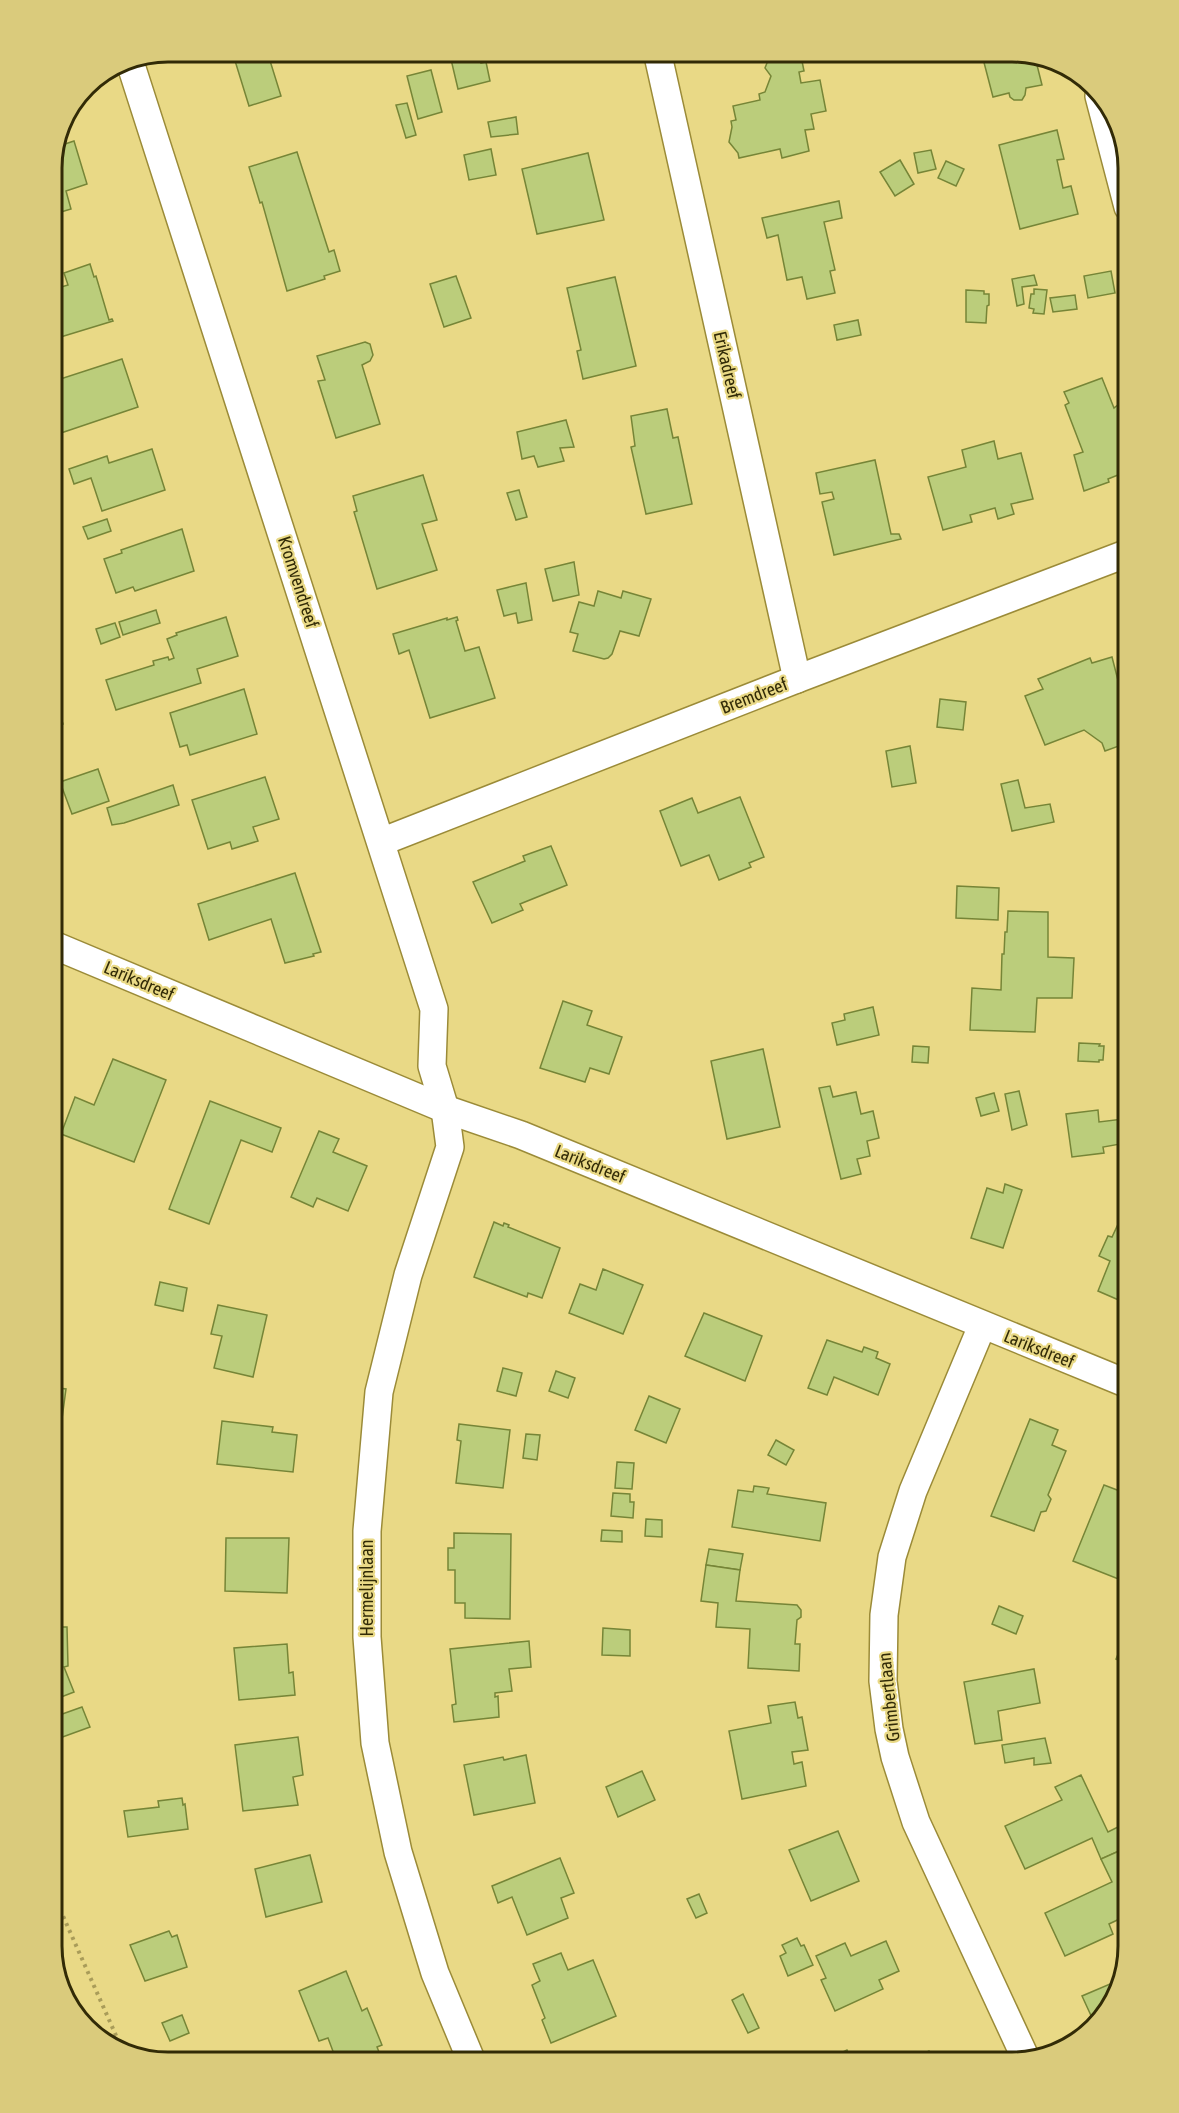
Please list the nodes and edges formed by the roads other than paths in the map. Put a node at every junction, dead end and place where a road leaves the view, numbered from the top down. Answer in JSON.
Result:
{"nodes":[{"id":1,"x":659,"y":62,"type":"edge"},
{"id":2,"x":132,"y":67,"type":"edge"},
{"id":3,"x":1105,"y":118,"type":"edge"},
{"id":4,"x":1118,"y":169,"type":"edge"},
{"id":5,"x":1118,"y":557,"type":"edge"},
{"id":6,"x":796,"y":679,"type":"junction"},
{"id":7,"x":381,"y":842,"type":"junction"},
{"id":8,"x":62,"y":949,"type":"edge"},
{"id":9,"x":445,"y":1109,"type":"junction"},
{"id":10,"x":982,"y":1326,"type":"junction"},
{"id":11,"x":1118,"y":1380,"type":"edge"},
{"id":12,"x":468,"y":2051,"type":"edge"},
{"id":13,"x":1022,"y":2051,"type":"edge"}],
"edges":[{"from":1,"to":6,"type":"street","name":"Erikadreef"},
{"from":2,"to":7,"type":"street","name":"Kromvendreef"},
{"from":3,"to":4,"type":"street"},
{"from":5,"to":6,"type":"street","name":"Bremdreef"},
{"from":6,"to":7,"type":"street","name":"Bremdreef"},
{"from":7,"to":9,"type":"street","name":"Kromvendreef"},
{"from":8,"to":9,"type":"street","name":"Lariksdreef"},
{"from":9,"to":10,"type":"street","name":"Lariksdreef"},
{"from":9,"to":12,"type":"street","name":"Hermelijnlaan"},
{"from":10,"to":11,"type":"street","name":"Lariksdreef"},
{"from":10,"to":13,"type":"street","name":"Grimbertlaan"}]}
